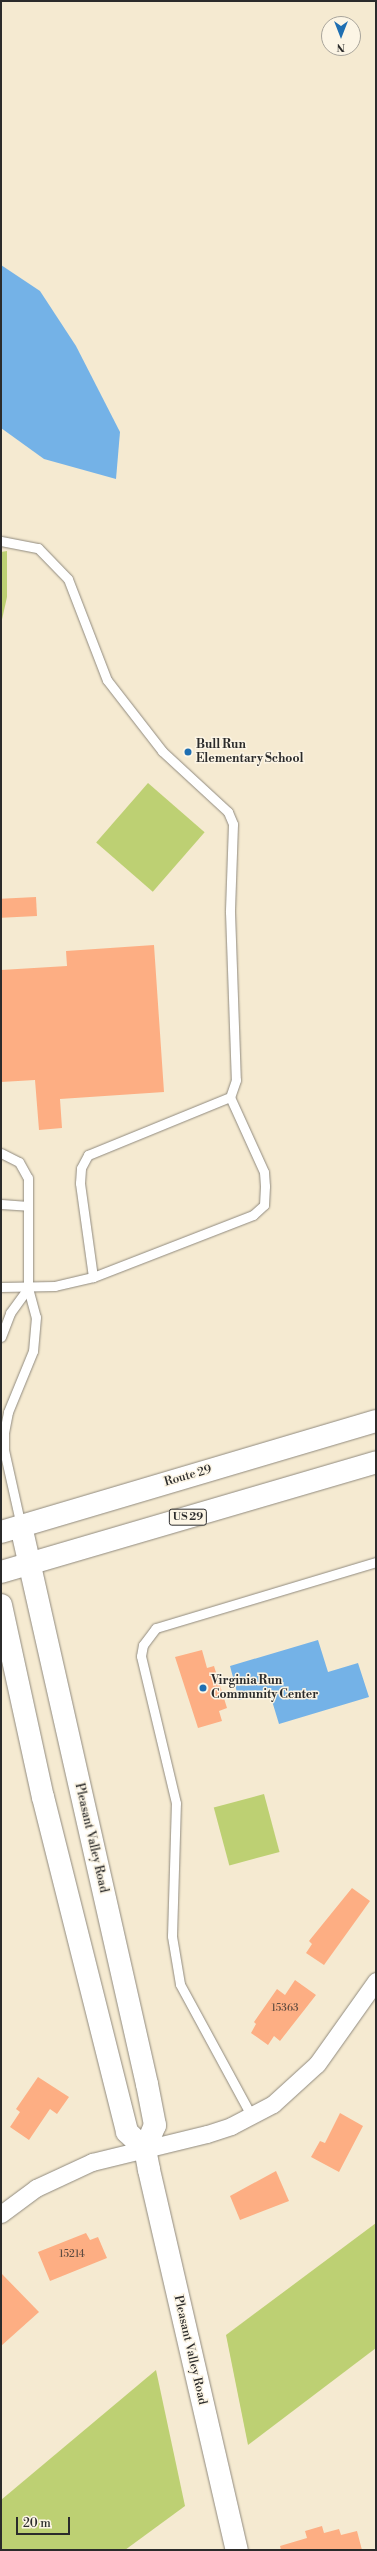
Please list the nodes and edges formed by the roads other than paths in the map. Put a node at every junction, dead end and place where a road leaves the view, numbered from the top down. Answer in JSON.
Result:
{"nodes":[{"id":1,"x":1,"y":541,"type":"edge"},
{"id":2,"x":230,"y":1097,"type":"junction"},
{"id":3,"x":1,"y":1153,"type":"edge"},
{"id":4,"x":1,"y":1204,"type":"edge"},
{"id":5,"x":28,"y":1206,"type":"junction"},
{"id":6,"x":93,"y":1277,"type":"junction"},
{"id":7,"x":1,"y":1287,"type":"edge"},
{"id":8,"x":28,"y":1288,"type":"junction"},
{"id":9,"x":1,"y":1338,"type":"edge"},
{"id":10,"x":376,"y":1421,"type":"edge"},
{"id":11,"x":376,"y":1462,"type":"edge"},
{"id":12,"x":11,"y":1529,"type":"edge"},
{"id":13,"x":376,"y":1562,"type":"edge"},
{"id":14,"x":29,"y":1564,"type":"junction"},
{"id":15,"x":1,"y":1572,"type":"edge"},
{"id":16,"x":1,"y":1604,"type":"edge"},
{"id":17,"x":376,"y":1981,"type":"edge"},
{"id":18,"x":252,"y":2116,"type":"junction"},
{"id":19,"x":146,"y":2149,"type":"junction"},
{"id":20,"x":1,"y":2214,"type":"edge"},
{"id":21,"x":237,"y":2550,"type":"edge"}],
"edges":[{"from":1,"to":2,"type":"lane"},
{"from":2,"to":6,"type":"lane"},
{"from":2,"to":6,"type":"lane"},
{"from":3,"to":5,"type":"lane"},
{"from":4,"to":5,"type":"lane"},
{"from":5,"to":8,"type":"lane"},
{"from":6,"to":8,"type":"lane"},
{"from":7,"to":8,"type":"lane"},
{"from":8,"to":9,"type":"lane"},
{"from":8,"to":12,"type":"lane"},
{"from":10,"to":12,"type":"main road","name":"Route 29"},
{"from":11,"to":14,"type":"main road","number":"US 29"},
{"from":12,"to":14,"type":"main road","name":"Pleasant Valley Road"},
{"from":13,"to":18,"type":"lane"},
{"from":14,"to":15,"type":"main road","number":"US 29"},
{"from":14,"to":19,"type":"main road","name":"Pleasant Valley Road"},
{"from":16,"to":19,"type":"main road"},
{"from":17,"to":18,"type":"street"},
{"from":18,"to":19,"type":"street"},
{"from":19,"to":20,"type":"street"},
{"from":19,"to":21,"type":"main road","name":"Pleasant Valley Road"}]}
